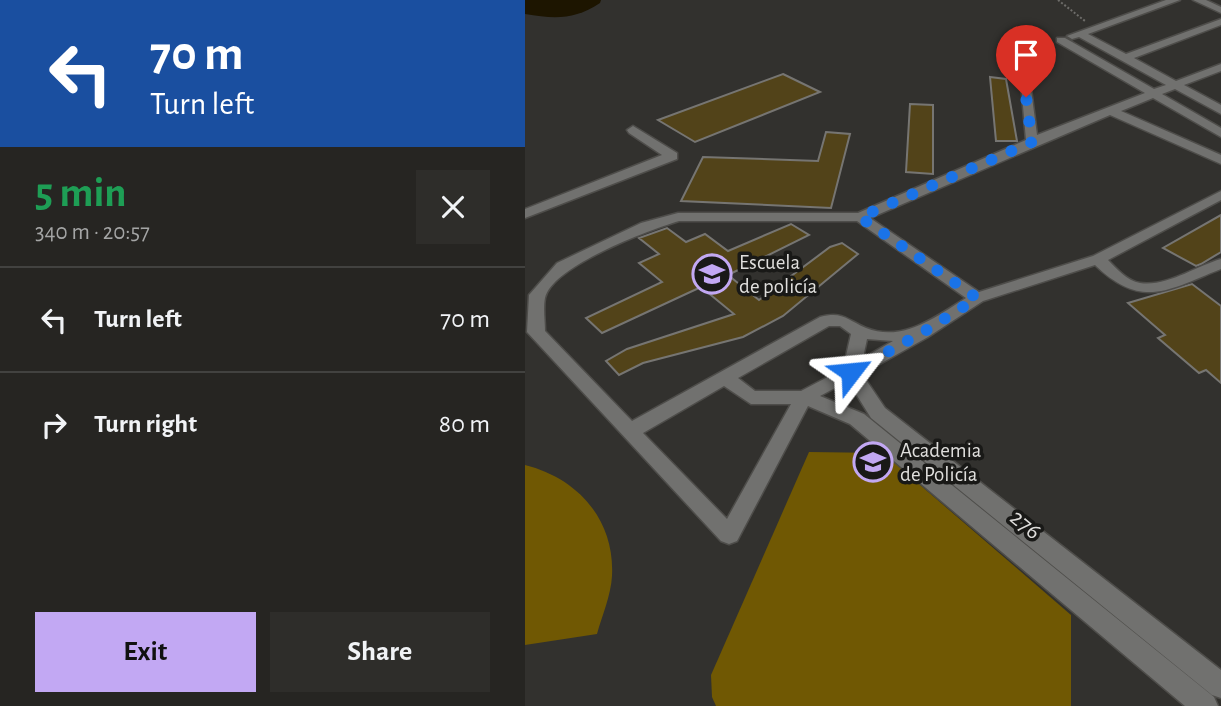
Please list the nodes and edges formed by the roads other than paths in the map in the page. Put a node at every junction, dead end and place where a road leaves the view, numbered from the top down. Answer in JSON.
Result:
{"nodes":[{"id":1,"x":1175,"y":0,"type":"edge"},
{"id":2,"x":1198,"y":0,"type":"edge"},
{"id":3,"x":1221,"y":10,"type":"edge"},
{"id":4,"x":1221,"y":23,"type":"edge"},
{"id":5,"x":1080,"y":33,"type":"junction"},
{"id":6,"x":1125,"y":58,"type":"junction"},
{"id":7,"x":1221,"y":67,"type":"edge"},
{"id":8,"x":1024,"y":74,"type":"dead end"},
{"id":9,"x":1174,"y":86,"type":"junction"},
{"id":10,"x":1152,"y":95,"type":"junction"},
{"id":11,"x":1221,"y":110,"type":"edge"},
{"id":12,"x":1111,"y":111,"type":"junction"},
{"id":13,"x":633,"y":130,"type":"dead end"},
{"id":14,"x":1221,"y":133,"type":"edge"},
{"id":15,"x":1032,"y":142,"type":"junction"},
{"id":16,"x":1221,"y":160,"type":"edge"},
{"id":17,"x":1217,"y":201,"type":"edge"},
{"id":18,"x":525,"y":214,"type":"edge"},
{"id":19,"x":860,"y":217,"type":"junction"},
{"id":20,"x":1098,"y":259,"type":"junction"},
{"id":21,"x":1221,"y":264,"type":"edge"},
{"id":22,"x":977,"y":298,"type":"junction"},
{"id":23,"x":860,"y":331,"type":"junction"},
{"id":24,"x":922,"y":333,"type":"junction"},
{"id":25,"x":851,"y":372,"type":"junction"},
{"id":26,"x":724,"y":377,"type":"junction"},
{"id":27,"x":804,"y":397,"type":"junction"},
{"id":28,"x":629,"y":432,"type":"junction"},
{"id":29,"x":1221,"y":686,"type":"edge"},
{"id":30,"x":1205,"y":706,"type":"edge"}],
"edges":[{"from":1,"to":5,"type":"street"},
{"from":2,"to":3,"type":"street"},
{"from":4,"to":6,"type":"street"},
{"from":5,"to":6,"type":"street"},
{"from":5,"to":10,"type":"street"},
{"from":6,"to":9,"type":"street"},
{"from":7,"to":9,"type":"street"},
{"from":8,"to":15,"type":"street"},
{"from":9,"to":10,"type":"street"},
{"from":9,"to":11,"type":"street"},
{"from":10,"to":12,"type":"street"},
{"from":10,"to":14,"type":"street"},
{"from":12,"to":15,"type":"street"},
{"from":12,"to":16,"type":"street"},
{"from":13,"to":18,"type":"street"},
{"from":15,"to":19,"type":"street"},
{"from":17,"to":20,"type":"street"},
{"from":19,"to":22,"type":"street"},
{"from":19,"to":28,"type":"street"},
{"from":20,"to":21,"type":"street"},
{"from":20,"to":22,"type":"street"},
{"from":22,"to":24,"type":"street"},
{"from":23,"to":24,"type":"street"},
{"from":23,"to":25,"type":"street"},
{"from":23,"to":26,"type":"street"},
{"from":24,"to":25,"type":"street"},
{"from":25,"to":27,"type":"street"},
{"from":25,"to":29,"type":"street","name":"276"},
{"from":26,"to":27,"type":"street"},
{"from":26,"to":28,"type":"street"},
{"from":27,"to":28,"type":"street"},
{"from":27,"to":30,"type":"street","name":"276"}]}
